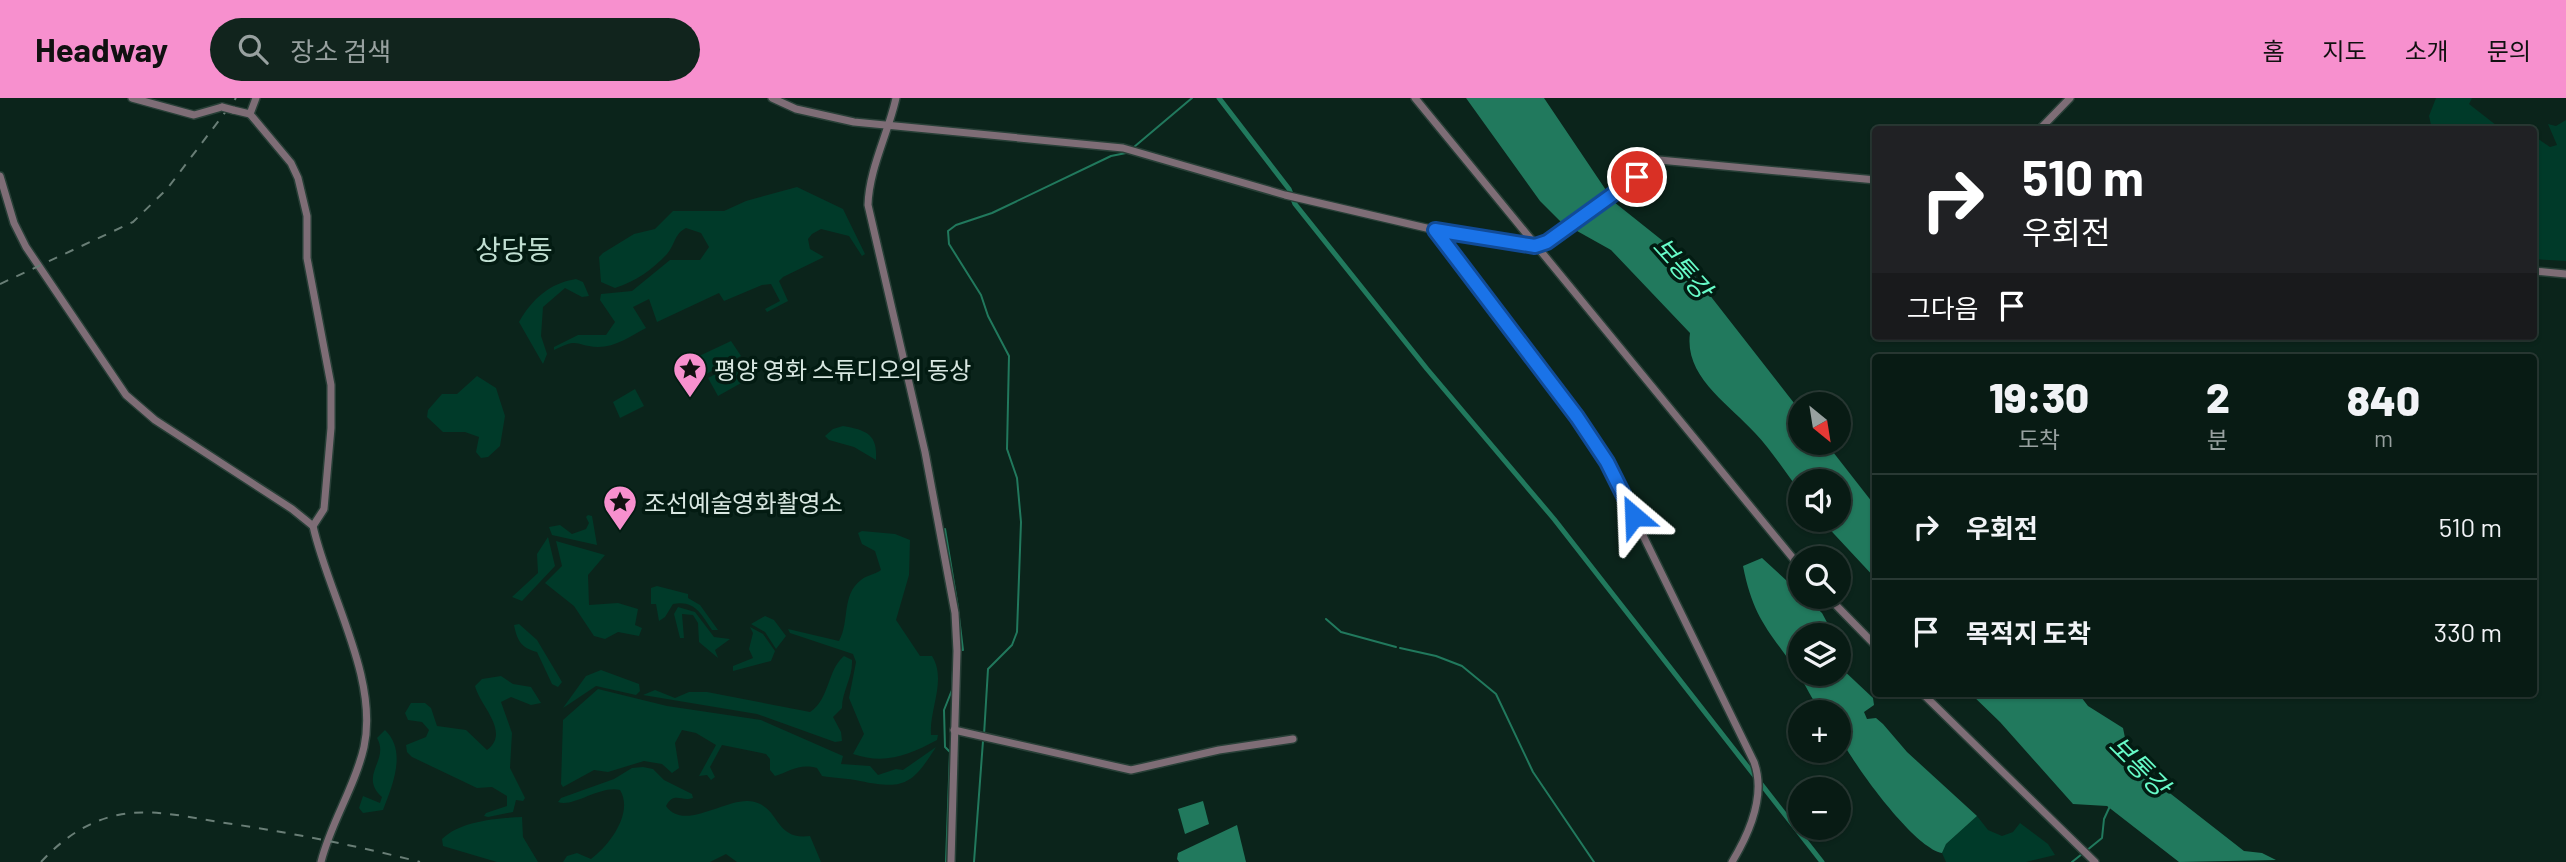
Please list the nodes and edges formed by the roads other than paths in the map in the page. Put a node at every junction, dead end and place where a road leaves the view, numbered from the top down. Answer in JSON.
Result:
{"nodes":[{"id":1,"x":132,"y":98,"type":"edge"},
{"id":2,"x":256,"y":98,"type":"edge"},
{"id":3,"x":772,"y":98,"type":"edge"},
{"id":4,"x":896,"y":98,"type":"edge"},
{"id":5,"x":1415,"y":98,"type":"edge"},
{"id":6,"x":2070,"y":98,"type":"edge"},
{"id":7,"x":250,"y":114,"type":"junction"},
{"id":8,"x":890,"y":126,"type":"junction"},
{"id":9,"x":2043,"y":126,"type":"edge"},
{"id":10,"x":0,"y":176,"type":"edge"},
{"id":11,"x":1872,"y":180,"type":"edge"},
{"id":12,"x":1435,"y":230,"type":"junction"},
{"id":13,"x":1535,"y":246,"type":"junction"},
{"id":14,"x":2537,"y":271,"type":"edge"},
{"id":15,"x":2566,"y":274,"type":"edge"},
{"id":16,"x":313,"y":526,"type":"junction"},
{"id":17,"x":1788,"y":552,"type":"edge"},
{"id":18,"x":1840,"y":609,"type":"edge"},
{"id":19,"x":1872,"y":642,"type":"edge"},
{"id":20,"x":1926,"y":697,"type":"edge"},
{"id":21,"x":954,"y":730,"type":"junction"},
{"id":22,"x":1293,"y":739,"type":"dead end"},
{"id":23,"x":321,"y":862,"type":"edge"},
{"id":24,"x":951,"y":862,"type":"edge"},
{"id":25,"x":1732,"y":862,"type":"edge"},
{"id":26,"x":2095,"y":862,"type":"edge"}],
"edges":[{"from":1,"to":7,"type":"main road","bridge":true},
{"from":2,"to":7,"type":"main road"},
{"from":3,"to":8,"type":"main road"},
{"from":4,"to":8,"type":"main road"},
{"from":5,"to":13,"type":"main road"},
{"from":6,"to":9,"type":"main road"},
{"from":7,"to":16,"type":"main road"},
{"from":8,"to":12,"type":"main road"},
{"from":8,"to":21,"type":"main road"},
{"from":10,"to":16,"type":"main road"},
{"from":11,"to":13,"type":"main road"},
{"from":12,"to":13,"type":"main road"},
{"from":12,"to":25,"type":"main road"},
{"from":13,"to":17,"type":"main road"},
{"from":14,"to":15,"type":"main road"},
{"from":16,"to":23,"type":"main road"},
{"from":18,"to":19,"type":"main road"},
{"from":20,"to":26,"type":"main road"},
{"from":21,"to":22,"type":"main road"},
{"from":21,"to":24,"type":"main road"}]}
